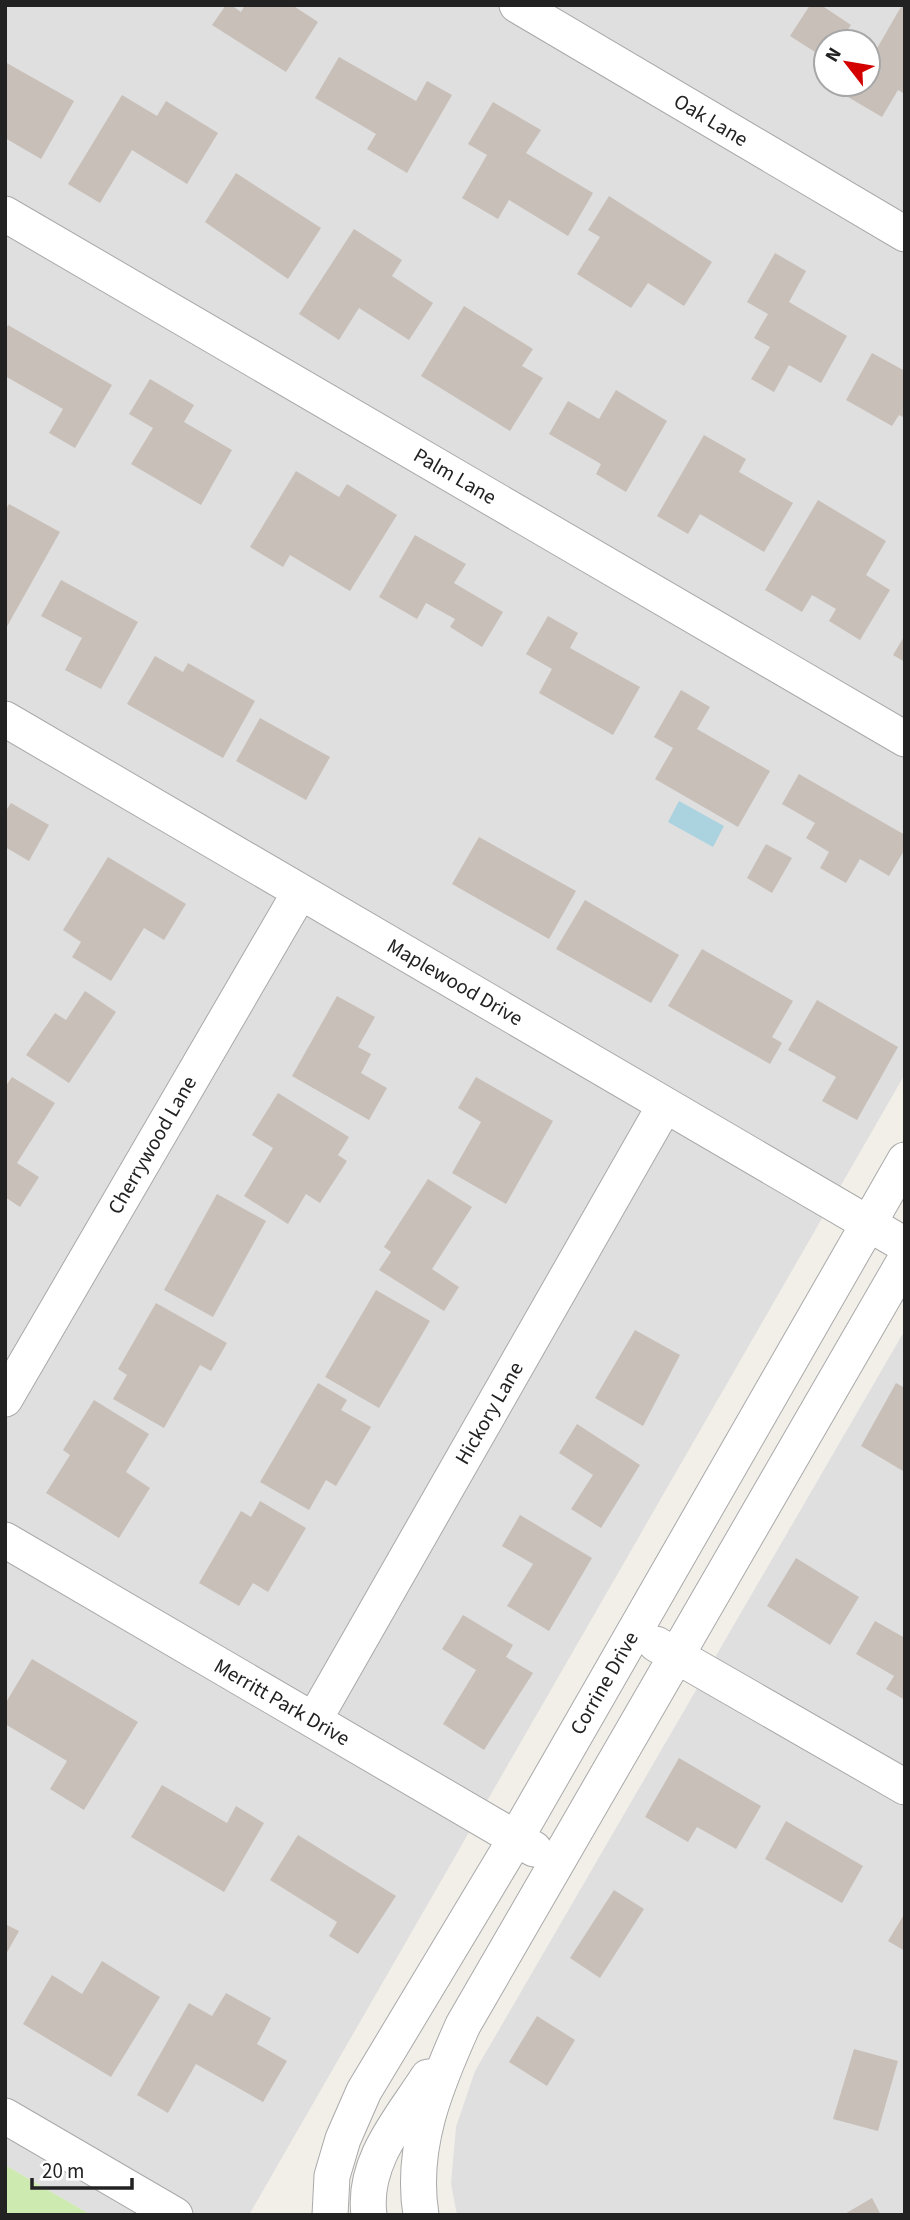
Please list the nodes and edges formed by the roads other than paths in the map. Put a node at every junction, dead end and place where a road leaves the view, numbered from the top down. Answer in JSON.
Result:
{"nodes":[{"id":1,"x":517,"y":5,"type":"edge"},
{"id":2,"x":5,"y":214,"type":"edge"},
{"id":3,"x":905,"y":234,"type":"edge"},
{"id":4,"x":5,"y":719,"type":"edge"},
{"id":5,"x":905,"y":739,"type":"edge"},
{"id":6,"x":300,"y":892,"type":"junction"},
{"id":7,"x":665,"y":1105,"type":"junction"},
{"id":8,"x":905,"y":1160,"type":"edge"},
{"id":9,"x":868,"y":1224,"type":"junction"},
{"id":10,"x":905,"y":1245,"type":"edge"},
{"id":11,"x":905,"y":1260,"type":"edge"},
{"id":12,"x":5,"y":1398,"type":"edge"},
{"id":13,"x":5,"y":1540,"type":"edge"},
{"id":14,"x":633,"y":1632,"type":"junction"},
{"id":15,"x":677,"y":1657,"type":"junction"},
{"id":16,"x":314,"y":1720,"type":"junction"},
{"id":17,"x":905,"y":1787,"type":"edge"},
{"id":18,"x":516,"y":1838,"type":"junction"},
{"id":19,"x":558,"y":1863,"type":"junction"},
{"id":20,"x":463,"y":2025,"type":"junction"},
{"id":21,"x":5,"y":2116,"type":"edge"},
{"id":22,"x":133,"y":2205,"type":"edge"},
{"id":23,"x":175,"y":2215,"type":"edge"},
{"id":24,"x":330,"y":2215,"type":"edge"},
{"id":25,"x":369,"y":2215,"type":"edge"},
{"id":26,"x":421,"y":2215,"type":"edge"}],
"edges":[{"from":1,"to":3,"type":"street","name":"Oak Lane"},
{"from":2,"to":5,"type":"street","name":"Palm Lane"},
{"from":4,"to":6,"type":"street","name":"Maplewood Drive"},
{"from":6,"to":7,"type":"street","name":"Maplewood Drive"},
{"from":6,"to":12,"type":"street","name":"Cherrywood Lane"},
{"from":7,"to":9,"type":"street","name":"Maplewood Drive"},
{"from":7,"to":16,"type":"street","name":"Hickory Lane"},
{"from":8,"to":9,"type":"street","name":"Corrine Drive"},
{"from":9,"to":10,"type":"street","name":"Maplewood Drive"},
{"from":9,"to":14,"type":"street","name":"Corrine Drive"},
{"from":11,"to":15,"type":"street"},
{"from":13,"to":16,"type":"street","name":"Merritt Park Drive"},
{"from":14,"to":15,"type":"street"},
{"from":14,"to":18,"type":"street","name":"Corrine Drive"},
{"from":15,"to":17,"type":"street"},
{"from":15,"to":19,"type":"street"},
{"from":16,"to":18,"type":"street","name":"Merritt Park Drive"},
{"from":18,"to":19,"type":"street","name":"Merritt Park Drive"},
{"from":18,"to":24,"type":"street","name":"Corrine Drive"},
{"from":19,"to":20,"type":"street"},
{"from":20,"to":25,"type":"street"},
{"from":20,"to":26,"type":"street"},
{"from":21,"to":22,"type":"street"},
{"from":22,"to":23,"type":"street"}]}
